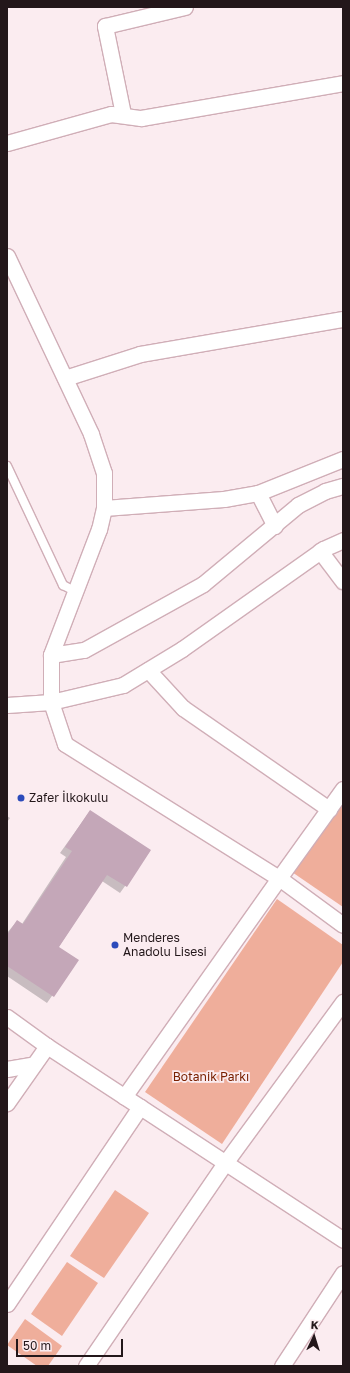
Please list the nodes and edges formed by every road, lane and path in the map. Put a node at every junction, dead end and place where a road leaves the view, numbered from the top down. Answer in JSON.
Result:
{"nodes":[{"id":1,"x":184,"y":7,"type":"edge"},
{"id":2,"x":343,"y":83,"type":"edge"},
{"id":3,"x":123,"y":114,"type":"junction"},
{"id":4,"x":7,"y":143,"type":"edge"},
{"id":5,"x":9,"y":262,"type":"edge"},
{"id":6,"x":343,"y":319,"type":"edge"},
{"id":7,"x":65,"y":378,"type":"junction"},
{"id":8,"x":343,"y":459,"type":"edge"},
{"id":9,"x":7,"y":466,"type":"edge"},
{"id":10,"x":343,"y":486,"type":"edge"},
{"id":11,"x":258,"y":493,"type":"junction"},
{"id":12,"x":104,"y":508,"type":"junction"},
{"id":13,"x":276,"y":526,"type":"junction"},
{"id":14,"x":343,"y":540,"type":"edge"},
{"id":15,"x":320,"y":551,"type":"junction"},
{"id":16,"x":343,"y":581,"type":"edge"},
{"id":17,"x":76,"y":592,"type":"junction"},
{"id":18,"x":51,"y":655,"type":"junction"},
{"id":19,"x":148,"y":670,"type":"junction"},
{"id":20,"x":51,"y":702,"type":"junction"},
{"id":21,"x":7,"y":705,"type":"edge"},
{"id":22,"x":343,"y":789,"type":"edge"},
{"id":23,"x":328,"y":809,"type":"junction"},
{"id":24,"x":279,"y":878,"type":"junction"},
{"id":25,"x":343,"y":925,"type":"edge"},
{"id":26,"x":343,"y":1002,"type":"edge"},
{"id":27,"x":7,"y":1017,"type":"edge"},
{"id":28,"x":47,"y":1046,"type":"junction"},
{"id":29,"x":34,"y":1064,"type":"junction"},
{"id":30,"x":7,"y":1069,"type":"edge"},
{"id":31,"x":124,"y":1097,"type":"junction"},
{"id":32,"x":7,"y":1103,"type":"edge"},
{"id":33,"x":140,"y":1107,"type":"junction"},
{"id":34,"x":225,"y":1163,"type":"junction"},
{"id":35,"x":343,"y":1240,"type":"edge"},
{"id":36,"x":343,"y":1273,"type":"edge"},
{"id":37,"x":7,"y":1304,"type":"edge"},
{"id":38,"x":86,"y":1366,"type":"edge"},
{"id":39,"x":282,"y":1366,"type":"edge"}],
"edges":[{"from":1,"to":3,"type":"street"},
{"from":2,"to":3,"type":"street"},
{"from":3,"to":4,"type":"street"},
{"from":5,"to":7,"type":"street"},
{"from":6,"to":7,"type":"street"},
{"from":7,"to":12,"type":"street"},
{"from":8,"to":11,"type":"street"},
{"from":9,"to":17,"type":"lane"},
{"from":10,"to":13,"type":"street"},
{"from":11,"to":12,"type":"street"},
{"from":11,"to":13,"type":"street"},
{"from":12,"to":17,"type":"street"},
{"from":13,"to":18,"type":"street"},
{"from":14,"to":15,"type":"street"},
{"from":15,"to":16,"type":"street"},
{"from":15,"to":19,"type":"street"},
{"from":17,"to":18,"type":"street"},
{"from":18,"to":20,"type":"street"},
{"from":19,"to":20,"type":"street"},
{"from":19,"to":23,"type":"street"},
{"from":20,"to":21,"type":"street"},
{"from":20,"to":24,"type":"street"},
{"from":22,"to":23,"type":"street"},
{"from":23,"to":24,"type":"street"},
{"from":24,"to":25,"type":"street"},
{"from":24,"to":31,"type":"street"},
{"from":26,"to":34,"type":"street"},
{"from":27,"to":28,"type":"street"},
{"from":28,"to":29,"type":"street"},
{"from":28,"to":31,"type":"street"},
{"from":29,"to":30,"type":"street"},
{"from":29,"to":32,"type":"street"},
{"from":31,"to":33,"type":"street"},
{"from":33,"to":34,"type":"street"},
{"from":33,"to":37,"type":"street"},
{"from":34,"to":35,"type":"street"},
{"from":34,"to":38,"type":"street"},
{"from":36,"to":39,"type":"street"}]}
